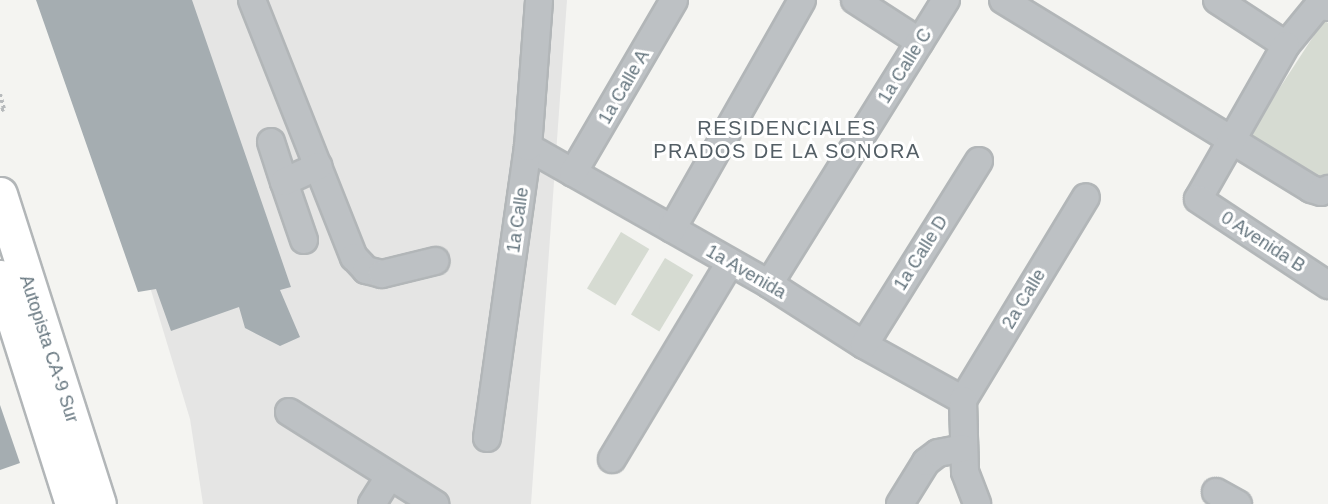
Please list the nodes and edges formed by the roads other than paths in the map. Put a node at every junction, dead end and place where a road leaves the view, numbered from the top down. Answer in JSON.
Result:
{"nodes":[{"id":1,"x":252,"y":0,"type":"edge"},
{"id":2,"x":539,"y":0,"type":"edge"},
{"id":3,"x":674,"y":0,"type":"edge"},
{"id":4,"x":802,"y":0,"type":"edge"},
{"id":5,"x":855,"y":0,"type":"edge"},
{"id":6,"x":946,"y":0,"type":"edge"},
{"id":7,"x":1003,"y":0,"type":"edge"},
{"id":8,"x":1217,"y":0,"type":"edge"},
{"id":9,"x":1328,"y":7,"type":"edge"},
{"id":10,"x":921,"y":42,"type":"junction"},
{"id":11,"x":1286,"y":45,"type":"junction"},
{"id":12,"x":271,"y":142,"type":"dead end"},
{"id":13,"x":1231,"y":142,"type":"junction"},
{"id":14,"x":528,"y":147,"type":"junction"},
{"id":15,"x":979,"y":161,"type":"dead end"},
{"id":16,"x":319,"y":166,"type":"junction"},
{"id":17,"x":573,"y":173,"type":"junction"},
{"id":18,"x":284,"y":182,"type":"junction"},
{"id":19,"x":1328,"y":189,"type":"edge"},
{"id":20,"x":0,"y":194,"type":"edge"},
{"id":21,"x":1086,"y":197,"type":"dead end"},
{"id":22,"x":672,"y":228,"type":"junction"},
{"id":23,"x":304,"y":240,"type":"dead end"},
{"id":24,"x":435,"y":261,"type":"dead end"},
{"id":25,"x":730,"y":263,"type":"junction"},
{"id":26,"x":0,"y":277,"type":"edge"},
{"id":27,"x":769,"y":284,"type":"junction"},
{"id":28,"x":1328,"y":285,"type":"edge"},
{"id":29,"x":864,"y":345,"type":"junction"},
{"id":30,"x":963,"y":400,"type":"junction"},
{"id":31,"x":289,"y":411,"type":"dead end"},
{"id":32,"x":487,"y":438,"type":"dead end"},
{"id":33,"x":963,"y":448,"type":"junction"},
{"id":34,"x":612,"y":459,"type":"dead end"},
{"id":35,"x":389,"y":477,"type":"junction"},
{"id":36,"x":72,"y":504,"type":"edge"},
{"id":37,"x":99,"y":504,"type":"edge"},
{"id":38,"x":372,"y":504,"type":"edge"},
{"id":39,"x":435,"y":504,"type":"edge"},
{"id":40,"x":900,"y":504,"type":"edge"},
{"id":41,"x":977,"y":504,"type":"edge"}],
"edges":[{"from":1,"to":16,"type":"street"},
{"from":2,"to":14,"type":"street","name":"1a Calle"},
{"from":3,"to":17,"type":"street","name":"1a Calle A"},
{"from":4,"to":22,"type":"street"},
{"from":5,"to":10,"type":"street"},
{"from":6,"to":10,"type":"street","name":"1a Calle C"},
{"from":7,"to":13,"type":"street"},
{"from":8,"to":11,"type":"street"},
{"from":9,"to":11,"type":"street"},
{"from":10,"to":27,"type":"street","name":"1a Calle C"},
{"from":11,"to":13,"type":"street"},
{"from":12,"to":18,"type":"street"},
{"from":13,"to":19,"type":"street"},
{"from":13,"to":28,"type":"street","name":"0 Avenida B"},
{"from":14,"to":17,"type":"street","name":"1a Avenida"},
{"from":14,"to":32,"type":"street","name":"1a Calle"},
{"from":15,"to":29,"type":"street","name":"1a Calle D"},
{"from":16,"to":18,"type":"street"},
{"from":16,"to":24,"type":"street"},
{"from":17,"to":22,"type":"street","name":"1a Avenida"},
{"from":18,"to":23,"type":"street"},
{"from":20,"to":37,"type":"highway","name":"Autopista CA-9 Sur"},
{"from":21,"to":30,"type":"street","name":"2a Calle"},
{"from":22,"to":25,"type":"street","name":"1a Avenida"},
{"from":25,"to":27,"type":"street","name":"1a Avenida"},
{"from":25,"to":34,"type":"street"},
{"from":26,"to":36,"type":"highway","name":"Autopista CA-9 Sur"},
{"from":27,"to":29,"type":"street","name":"1a Avenida"},
{"from":29,"to":30,"type":"street","name":"1a Avenida"},
{"from":30,"to":33,"type":"street"},
{"from":31,"to":35,"type":"street"},
{"from":33,"to":40,"type":"street"},
{"from":33,"to":41,"type":"street"},
{"from":35,"to":38,"type":"street"},
{"from":35,"to":39,"type":"street"}]}
